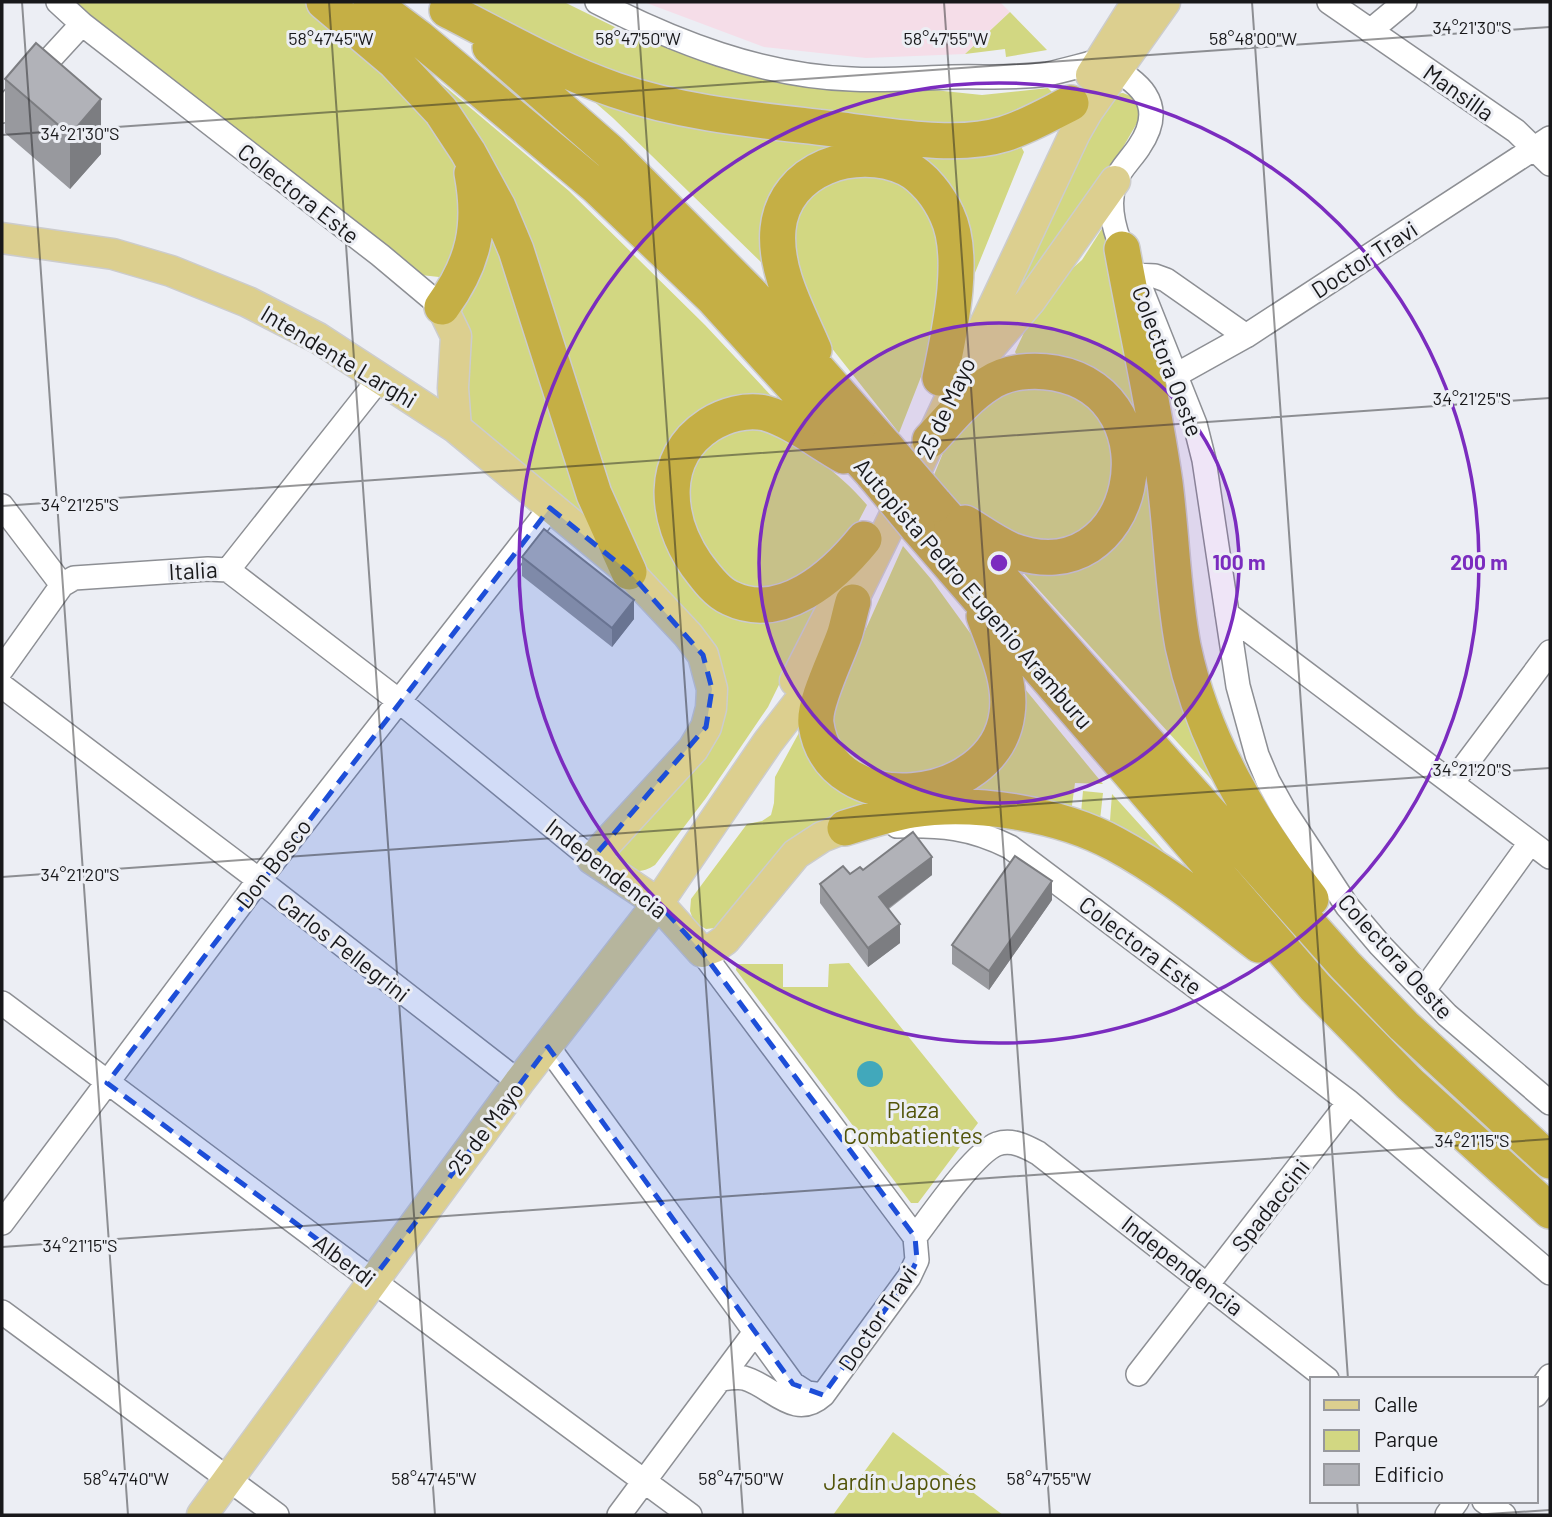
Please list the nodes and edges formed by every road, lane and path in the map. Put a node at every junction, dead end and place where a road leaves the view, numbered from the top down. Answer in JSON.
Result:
{"nodes":[{"id":1,"x":58,"y":2,"type":"edge"},
{"id":2,"x":324,"y":2,"type":"edge"},
{"id":3,"x":371,"y":2,"type":"edge"},
{"id":4,"x":597,"y":2,"type":"edge"},
{"id":5,"x":1137,"y":2,"type":"edge"},
{"id":6,"x":1165,"y":2,"type":"edge"},
{"id":7,"x":1329,"y":2,"type":"edge"},
{"id":8,"x":1405,"y":2,"type":"edge"},
{"id":9,"x":442,"y":6,"type":"edge"},
{"id":10,"x":82,"y":24,"type":"junction"},
{"id":11,"x":1370,"y":31,"type":"junction"},
{"id":12,"x":1109,"y":65,"type":"junction"},
{"id":13,"x":1071,"y":103,"type":"junction"},
{"id":14,"x":2,"y":111,"type":"edge"},
{"id":15,"x":1545,"y":150,"type":"edge"},
{"id":16,"x":468,"y":152,"type":"junction"},
{"id":17,"x":1115,"y":181,"type":"junction"},
{"id":18,"x":2,"y":238,"type":"edge"},
{"id":19,"x":1129,"y":262,"type":"junction"},
{"id":20,"x":442,"y":307,"type":"junction"},
{"id":21,"x":1246,"y":335,"type":"junction"},
{"id":22,"x":455,"y":355,"type":"junction"},
{"id":23,"x":1176,"y":375,"type":"junction"},
{"id":24,"x":824,"y":376,"type":"junction"},
{"id":25,"x":380,"y":379,"type":"junction"},
{"id":26,"x":945,"y":387,"type":"junction"},
{"id":27,"x":456,"y":428,"type":"junction"},
{"id":28,"x":930,"y":440,"type":"junction"},
{"id":29,"x":879,"y":460,"type":"junction"},
{"id":30,"x":2,"y":506,"type":"edge"},
{"id":31,"x":550,"y":508,"type":"junction"},
{"id":32,"x":926,"y":515,"type":"junction"},
{"id":33,"x":864,"y":539,"type":"junction"},
{"id":34,"x":228,"y":570,"type":"junction"},
{"id":35,"x":629,"y":572,"type":"junction"},
{"id":36,"x":62,"y":585,"type":"junction"},
{"id":37,"x":975,"y":593,"type":"junction"},
{"id":38,"x":853,"y":602,"type":"junction"},
{"id":39,"x":1227,"y":614,"type":"junction"},
{"id":40,"x":1550,"y":652,"type":"edge"},
{"id":41,"x":2,"y":668,"type":"edge"},
{"id":42,"x":2,"y":686,"type":"edge"},
{"id":43,"x":399,"y":701,"type":"junction"},
{"id":44,"x":768,"y":742,"type":"junction"},
{"id":45,"x":1452,"y":783,"type":"junction"},
{"id":46,"x":845,"y":828,"type":"junction"},
{"id":47,"x":1530,"y":842,"type":"junction"},
{"id":48,"x":1550,"y":857,"type":"edge"},
{"id":49,"x":592,"y":859,"type":"junction"},
{"id":50,"x":259,"y":880,"type":"junction"},
{"id":51,"x":658,"y":903,"type":"junction"},
{"id":52,"x":702,"y":952,"type":"junction"},
{"id":53,"x":1315,"y":987,"type":"junction"},
{"id":54,"x":1424,"y":990,"type":"junction"},
{"id":55,"x":2,"y":1003,"type":"edge"},
{"id":56,"x":1404,"y":1026,"type":"junction"},
{"id":57,"x":548,"y":1046,"type":"junction"},
{"id":58,"x":519,"y":1082,"type":"junction"},
{"id":59,"x":107,"y":1083,"type":"junction"},
{"id":60,"x":1349,"y":1101,"type":"junction"},
{"id":61,"x":1550,"y":1103,"type":"edge"},
{"id":62,"x":1038,"y":1153,"type":"joint"},
{"id":63,"x":1550,"y":1161,"type":"edge"},
{"id":64,"x":1550,"y":1211,"type":"edge"},
{"id":65,"x":2,"y":1223,"type":"edge"},
{"id":66,"x":915,"y":1237,"type":"junction"},
{"id":67,"x":1550,"y":1273,"type":"edge"},
{"id":68,"x":372,"y":1280,"type":"junction"},
{"id":69,"x":1208,"y":1285,"type":"junction"},
{"id":70,"x":2,"y":1312,"type":"edge"},
{"id":71,"x":755,"y":1332,"type":"junction"},
{"id":72,"x":1138,"y":1374,"type":"dead end"},
{"id":73,"x":1550,"y":1376,"type":"edge"},
{"id":74,"x":1324,"y":1377,"type":"edge"},
{"id":75,"x":722,"y":1379,"type":"junction"},
{"id":76,"x":1538,"y":1392,"type":"edge"},
{"id":77,"x":823,"y":1395,"type":"junction"},
{"id":78,"x":229,"y":1479,"type":"junction"},
{"id":79,"x":645,"y":1481,"type":"junction"},
{"id":80,"x":1487,"y":1503,"type":"edge"},
{"id":81,"x":202,"y":1515,"type":"edge"},
{"id":82,"x":277,"y":1515,"type":"edge"},
{"id":83,"x":619,"y":1515,"type":"edge"},
{"id":84,"x":690,"y":1515,"type":"edge"},
{"id":85,"x":1504,"y":1515,"type":"edge"}],
"edges":[{"from":1,"to":10,"type":"street","name":"Colectora Este"},
{"from":2,"to":16,"type":"highway"},
{"from":3,"to":29,"type":"highway","name":"Autopista Pedro Eugenio Aramburu"},
{"from":4,"to":12,"type":"street"},
{"from":5,"to":12,"type":"main road"},
{"from":6,"to":12,"type":"main road"},
{"from":7,"to":11,"type":"street","name":"Mansilla"},
{"from":8,"to":11,"type":"street"},
{"from":9,"to":13,"type":"highway"},
{"from":9,"to":24,"type":"highway","name":"Autopista Pedro Eugenio Aramburu"},
{"from":10,"to":14,"type":"street"},
{"from":10,"to":20,"type":"street","name":"Colectora Este"},
{"from":11,"to":15,"type":"street","name":"Mansilla"},
{"from":12,"to":13,"type":"main road","name":"25 de Mayo"},
{"from":12,"to":17,"type":"street"},
{"from":12,"to":26,"type":"main road","name":"25 de Mayo"},
{"from":13,"to":26,"type":"main road","name":"25 de Mayo"},
{"from":15,"to":21,"type":"street","name":"Doctor Travi"},
{"from":16,"to":20,"type":"highway"},
{"from":16,"to":35,"type":"highway"},
{"from":17,"to":19,"type":"street","name":"Colectora Oeste"},
{"from":17,"to":26,"type":"main road"},
{"from":18,"to":25,"type":"main road","name":"Intendente Larghi"},
{"from":19,"to":21,"type":"street"},
{"from":19,"to":23,"type":"street","name":"Colectora Oeste"},
{"from":19,"to":56,"type":"highway"},
{"from":20,"to":22,"type":"main road","name":"Colectora Este"},
{"from":21,"to":23,"type":"street","name":"Doctor Travi"},
{"from":22,"to":25,"type":"main road"},
{"from":22,"to":27,"type":"main road","name":"Colectora Este"},
{"from":23,"to":39,"type":"street","name":"Colectora Oeste"},
{"from":24,"to":26,"type":"highway"},
{"from":24,"to":29,"type":"highway","name":"Autopista Pedro Eugenio Aramburu"},
{"from":25,"to":27,"type":"main road","name":"Intendente Larghi"},
{"from":25,"to":34,"type":"street","name":"Italia"},
{"from":26,"to":28,"type":"main road","name":"25 de Mayo"},
{"from":26,"to":33,"type":"main road","name":"25 de Mayo"},
{"from":27,"to":31,"type":"main road","name":"Intendente Larghi"},
{"from":28,"to":32,"type":"highway"},
{"from":28,"to":38,"type":"main road","name":"25 de Mayo"},
{"from":29,"to":32,"type":"highway","name":"Autopista Pedro Eugenio Aramburu","bridge":true},
{"from":29,"to":33,"type":"highway"},
{"from":30,"to":36,"type":"street"},
{"from":31,"to":35,"type":"main road","name":"Intendente Larghi"},
{"from":31,"to":43,"type":"street","name":"Don Bosco"},
{"from":32,"to":37,"type":"highway","name":"Autopista Pedro Eugenio Aramburu"},
{"from":32,"to":56,"type":"highway","name":"Autopista Pedro Eugenio Aramburu"},
{"from":33,"to":44,"type":"main road","name":"25 de Mayo"},
{"from":34,"to":36,"type":"street","name":"Italia"},
{"from":34,"to":43,"type":"street","name":"Independencia"},
{"from":35,"to":49,"type":"main road"},
{"from":36,"to":41,"type":"street"},
{"from":37,"to":38,"type":"highway"},
{"from":37,"to":53,"type":"highway","name":"Autopista Pedro Eugenio Aramburu"},
{"from":38,"to":44,"type":"main road","name":"25 de Mayo"},
{"from":39,"to":45,"type":"street"},
{"from":39,"to":54,"type":"street","name":"Colectora Oeste"},
{"from":40,"to":45,"type":"street"},
{"from":42,"to":50,"type":"street","name":"Carlos Pellegrini"},
{"from":43,"to":49,"type":"street","name":"Independencia"},
{"from":43,"to":50,"type":"street","name":"Don Bosco"},
{"from":44,"to":51,"type":"main road","name":"25 de Mayo"},
{"from":45,"to":47,"type":"street"},
{"from":46,"to":52,"type":"main road","name":"Colectora Este"},
{"from":46,"to":53,"type":"highway"},
{"from":46,"to":60,"type":"street","name":"Colectora Este"},
{"from":47,"to":48,"type":"street"},
{"from":47,"to":54,"type":"street"},
{"from":49,"to":51,"type":"main road","name":"Independencia"},
{"from":50,"to":58,"type":"street","name":"Carlos Pellegrini"},
{"from":50,"to":59,"type":"street","name":"Don Bosco"},
{"from":51,"to":52,"type":"main road","name":"Independencia"},
{"from":51,"to":57,"type":"main road","name":"25 de Mayo"},
{"from":52,"to":66,"type":"street","name":"Independencia"},
{"from":53,"to":64,"type":"highway","name":"Autopista Pedro Eugenio Aramburu"},
{"from":54,"to":61,"type":"street","name":"Colectora Oeste"},
{"from":55,"to":59,"type":"street","name":"Alberdi"},
{"from":56,"to":63,"type":"highway","name":"Autopista Pedro Eugenio Aramburu"},
{"from":57,"to":58,"type":"main road","name":"25 de Mayo"},
{"from":57,"to":71,"type":"street"},
{"from":58,"to":68,"type":"main road","name":"25 de Mayo"},
{"from":59,"to":65,"type":"street","name":"Don Bosco"},
{"from":59,"to":68,"type":"street","name":"Alberdi"},
{"from":60,"to":67,"type":"street","name":"Colectora Este"},
{"from":60,"to":69,"type":"street","name":"Spadaccini"},
{"from":62,"to":66,"type":"street","name":"Doctor Travi"},
{"from":62,"to":69,"type":"street","name":"Independencia"},
{"from":66,"to":77,"type":"street","name":"Doctor Travi"},
{"from":68,"to":78,"type":"main road","name":"25 de Mayo"},
{"from":68,"to":79,"type":"street","name":"Alberdi"},
{"from":69,"to":72,"type":"street","name":"Spadaccini"},
{"from":69,"to":74,"type":"street","name":"Independencia"},
{"from":70,"to":78,"type":"street"},
{"from":71,"to":75,"type":"street"},
{"from":71,"to":77,"type":"street"},
{"from":73,"to":76,"type":"street"},
{"from":75,"to":77,"type":"street"},
{"from":75,"to":79,"type":"street"},
{"from":78,"to":81,"type":"main road","name":"25 de Mayo"},
{"from":78,"to":82,"type":"street"},
{"from":79,"to":83,"type":"street"},
{"from":79,"to":84,"type":"street","name":"Alberdi"},
{"from":80,"to":85,"type":"street"}]}
